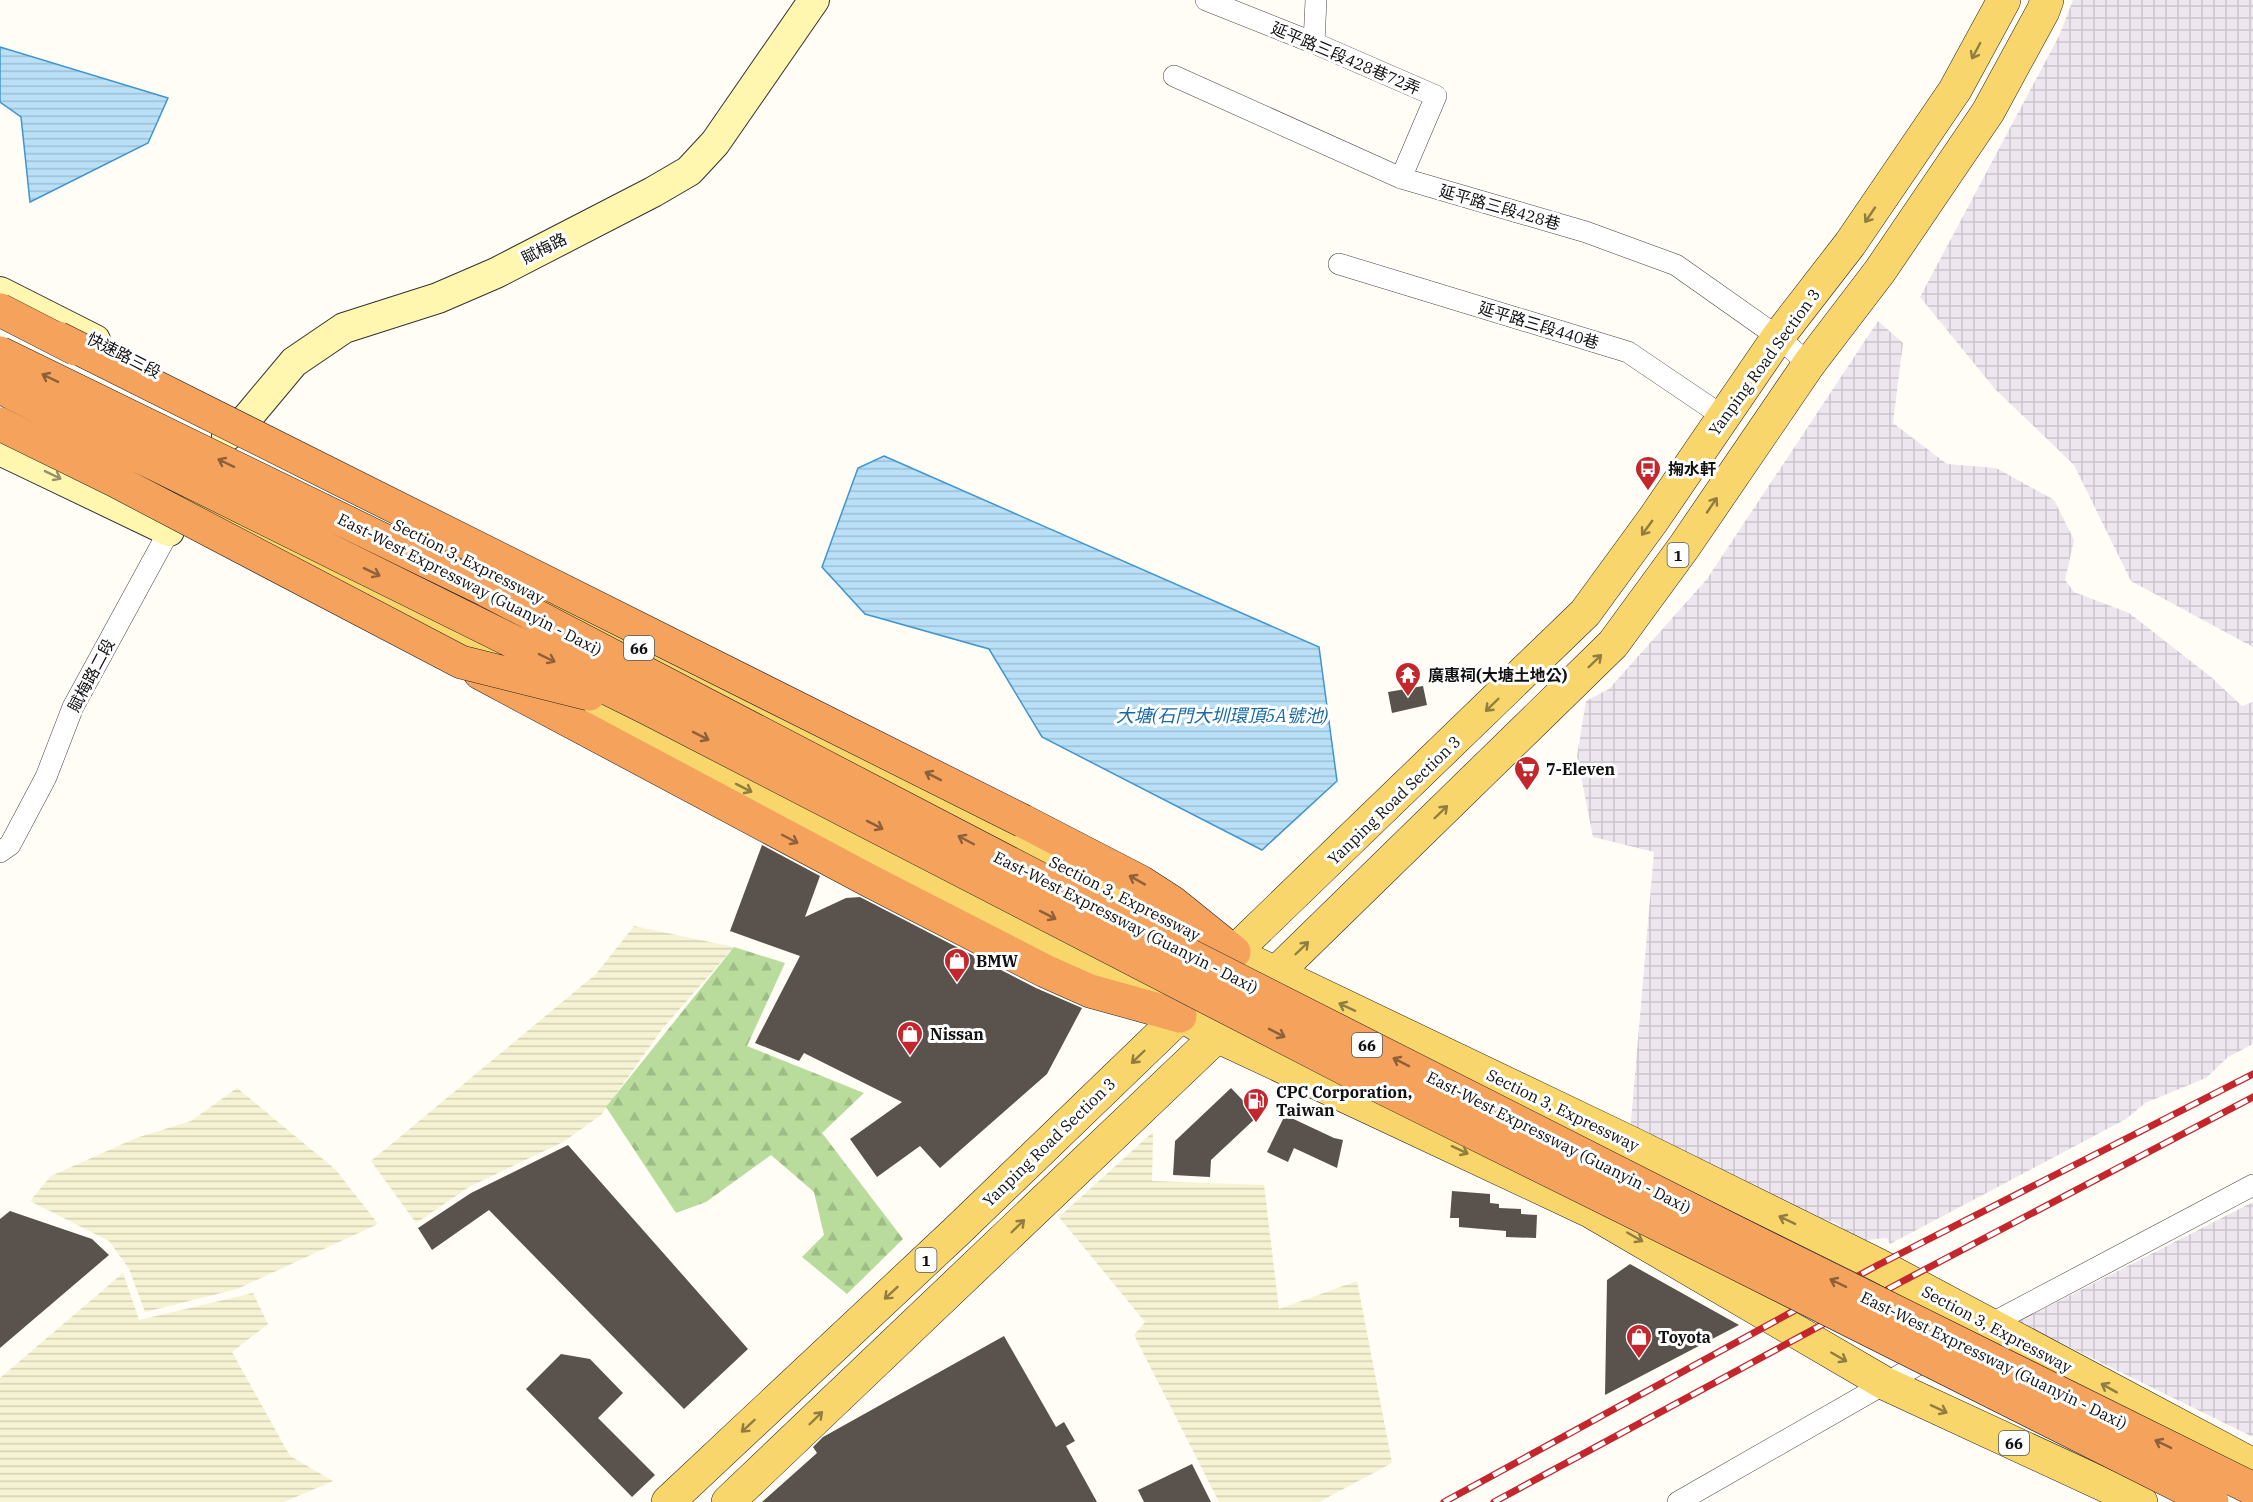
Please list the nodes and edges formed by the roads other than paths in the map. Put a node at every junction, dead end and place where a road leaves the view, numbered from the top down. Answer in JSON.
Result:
{"nodes":[{"id":1,"x":814,"y":0,"type":"edge"},
{"id":2,"x":1206,"y":0,"type":"edge"},
{"id":3,"x":1316,"y":0,"type":"edge"},
{"id":4,"x":2004,"y":0,"type":"edge"},
{"id":5,"x":2047,"y":0,"type":"edge"},
{"id":6,"x":1314,"y":43,"type":"junction"},
{"id":7,"x":1174,"y":76,"type":"dead end"},
{"id":8,"x":1401,"y":178,"type":"junction"},
{"id":9,"x":1339,"y":264,"type":"dead end"},
{"id":10,"x":0,"y":292,"type":"edge"},
{"id":11,"x":0,"y":310,"type":"edge"},
{"id":12,"x":0,"y":326,"type":"edge"},
{"id":13,"x":1778,"y":337,"type":"junction"},
{"id":14,"x":58,"y":338,"type":"junction"},
{"id":15,"x":0,"y":353,"type":"edge"},
{"id":16,"x":1809,"y":364,"type":"junction"},
{"id":17,"x":0,"y":387,"type":"edge"},
{"id":18,"x":0,"y":408,"type":"edge"},
{"id":19,"x":1724,"y":417,"type":"junction"},
{"id":20,"x":0,"y":424,"type":"edge"},
{"id":21,"x":237,"y":427,"type":"junction"},
{"id":22,"x":0,"y":450,"type":"edge"},
{"id":23,"x":186,"y":499,"type":"junction"},
{"id":24,"x":169,"y":531,"type":"junction"},
{"id":25,"x":486,"y":590,"type":"junction"},
{"id":26,"x":461,"y":662,"type":"junction"},
{"id":27,"x":649,"y":709,"type":"junction"},
{"id":28,"x":0,"y":852,"type":"edge"},
{"id":29,"x":1234,"y":952,"type":"junction"},
{"id":30,"x":1276,"y":973,"type":"junction"},
{"id":31,"x":1180,"y":1016,"type":"junction"},
{"id":32,"x":1217,"y":1036,"type":"junction"},
{"id":33,"x":1464,"y":1063,"type":"junction"},
{"id":34,"x":1419,"y":1130,"type":"junction"},
{"id":35,"x":2253,"y":1185,"type":"edge"},
{"id":36,"x":957,"y":1231,"type":"junction"},
{"id":37,"x":981,"y":1260,"type":"junction"},
{"id":38,"x":1989,"y":1323,"type":"junction"},
{"id":39,"x":1886,"y":1384,"type":"junction"},
{"id":40,"x":2200,"y":1438,"type":"junction"},
{"id":41,"x":725,"y":1448,"type":"junction"},
{"id":42,"x":2253,"y":1465,"type":"edge"},
{"id":43,"x":752,"y":1478,"type":"junction"},
{"id":44,"x":2253,"y":1489,"type":"edge"},
{"id":45,"x":668,"y":1502,"type":"edge"},
{"id":46,"x":728,"y":1502,"type":"edge"},
{"id":47,"x":1678,"y":1502,"type":"edge"},
{"id":48,"x":2141,"y":1502,"type":"edge"},
{"id":49,"x":2214,"y":1502,"type":"edge"}],
"edges":[{"from":1,"to":21,"type":"street","name":"賦梅路"},
{"from":2,"to":6,"type":"street","name":"延平路三段428巷72弄"},
{"from":3,"to":6,"type":"street"},
{"from":4,"to":13,"type":"main road","name":"Yanping Road Section 3","number":"1","one_way":true},
{"from":5,"to":16,"type":"main road","number":"1"},
{"from":6,"to":8,"type":"street","name":"延平路三段428巷72弄"},
{"from":7,"to":8,"type":"street","name":"延平路三段428巷"},
{"from":8,"to":13,"type":"street","name":"延平路三段428巷"},
{"from":9,"to":19,"type":"street","name":"延平路三段440巷"},
{"from":10,"to":21,"type":"street","name":"快速路三段"},
{"from":11,"to":14,"type":"highway","bridge":true},
{"from":12,"to":21,"type":"main road","name":"Section 3, Expressway","number":"66"},
{"from":13,"to":16,"type":"street","name":"延平路三段428巷"},
{"from":13,"to":19,"type":"main road","name":"Yanping Road Section 3","number":"1"},
{"from":14,"to":25,"type":"highway","bridge":true},
{"from":29,"to":14,"type":"highway","one_way":true,"bridge":true},
{"from":25,"to":15,"type":"highway","name":"East-West Expressway (Guanyin - Daxi)","number":"66","one_way":true,"bridge":true},
{"from":30,"to":16,"type":"main road","number":"1","one_way":true},
{"from":17,"to":27,"type":"highway","name":"East-West Expressway (Guanyin - Daxi)","number":"66","one_way":true,"bridge":true},
{"from":18,"to":23,"type":"main road","number":"66"},
{"from":19,"to":29,"type":"main road","name":"Yanping Road Section 3","number":"1","one_way":true},
{"from":20,"to":26,"type":"highway","bridge":true},
{"from":21,"to":29,"type":"main road","name":"Section 3, Expressway","number":"66"},
{"from":22,"to":24,"type":"street","one_way":true},
{"from":23,"to":24,"type":"street","name":"賦梅路二段"},
{"from":23,"to":31,"type":"main road","number":"66","one_way":true},
{"from":24,"to":28,"type":"street","name":"賦梅路二段"},
{"from":44,"to":25,"type":"highway","name":"East-West Expressway (Guanyin - Daxi)","number":"66","one_way":true,"bridge":true},
{"from":26,"to":27,"type":"highway","bridge":true},
{"from":26,"to":31,"type":"highway","one_way":true,"bridge":true},
{"from":27,"to":49,"type":"highway","name":"East-West Expressway (Guanyin - Daxi)","number":"66","one_way":true,"bridge":true},
{"from":29,"to":30,"type":"main road","name":"Section 3, Expressway","number":"66"},
{"from":29,"to":31,"type":"main road","name":"Yanping Road Section 3","number":"1"},
{"from":30,"to":32,"type":"main road","number":"1"},
{"from":33,"to":30,"type":"main road","name":"Section 3, Expressway","number":"66","one_way":true},
{"from":31,"to":32,"type":"main road","number":"66"},
{"from":31,"to":36,"type":"main road","name":"Yanping Road Section 3","number":"1","one_way":true},
{"from":32,"to":34,"type":"main road","number":"66"},
{"from":37,"to":32,"type":"main road","number":"1","one_way":true},
{"from":33,"to":34,"type":"street"},
{"from":38,"to":33,"type":"main road","name":"Section 3, Expressway","number":"66","one_way":true},
{"from":34,"to":39,"type":"main road","number":"66","one_way":true},
{"from":35,"to":38,"type":"street"},
{"from":36,"to":37,"type":"main road"},
{"from":36,"to":41,"type":"main road","name":"Yanping Road Section 3","number":"1","one_way":true},
{"from":43,"to":37,"type":"main road","number":"1","one_way":true},
{"from":38,"to":39,"type":"street"},
{"from":40,"to":38,"type":"main road","name":"Section 3, Expressway","number":"66","one_way":true},
{"from":39,"to":47,"type":"street"},
{"from":39,"to":48,"type":"main road","number":"66","one_way":true},
{"from":40,"to":42,"type":"main road","name":"Section 3, Expressway","number":"66"},
{"from":40,"to":49,"type":"street"},
{"from":41,"to":43,"type":"main road"},
{"from":41,"to":45,"type":"main road","name":"Yanping Road Section 3","number":"1"},
{"from":43,"to":46,"type":"main road","number":"1"}]}
